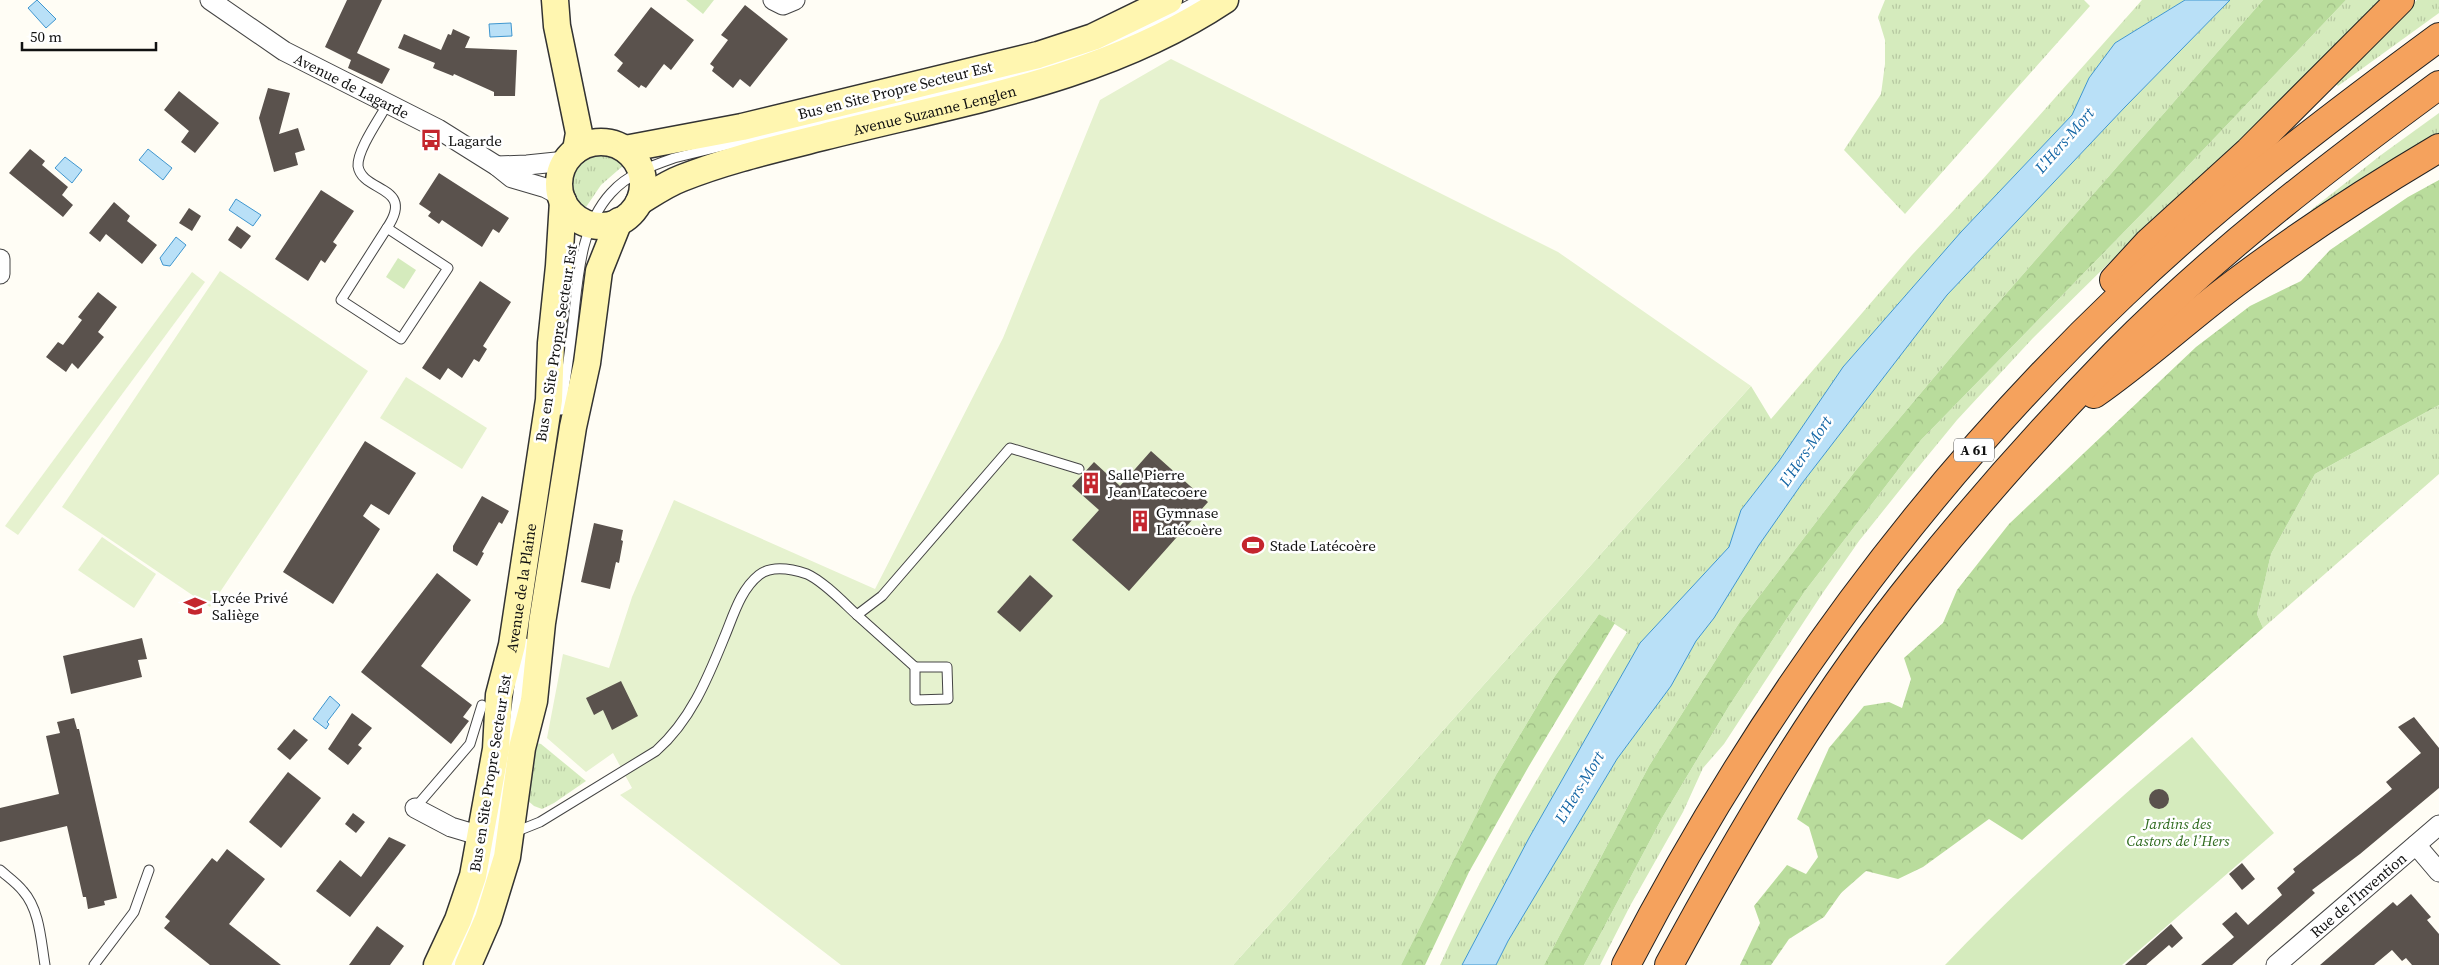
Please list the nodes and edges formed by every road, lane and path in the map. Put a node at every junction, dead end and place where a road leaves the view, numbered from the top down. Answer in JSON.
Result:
{"nodes":[{"id":1,"x":210,"y":0,"type":"edge"},
{"id":2,"x":554,"y":0,"type":"edge"},
{"id":3,"x":773,"y":0,"type":"edge"},
{"id":4,"x":795,"y":0,"type":"edge"},
{"id":5,"x":1169,"y":0,"type":"edge"},
{"id":6,"x":1198,"y":0,"type":"edge"},
{"id":7,"x":1225,"y":0,"type":"edge"},
{"id":8,"x":2400,"y":0,"type":"edge"},
{"id":9,"x":2439,"y":37,"type":"edge"},
{"id":10,"x":565,"y":58,"type":"junction"},
{"id":11,"x":2439,"y":85,"type":"edge"},
{"id":12,"x":388,"y":103,"type":"junction"},
{"id":13,"x":616,"y":146,"type":"junction"},
{"id":14,"x":2439,"y":148,"type":"edge"},
{"id":15,"x":571,"y":155,"type":"junction"},
{"id":16,"x":497,"y":166,"type":"junction"},
{"id":17,"x":641,"y":171,"type":"junction"},
{"id":18,"x":562,"y":199,"type":"junction"},
{"id":19,"x":639,"y":202,"type":"junction"},
{"id":20,"x":619,"y":222,"type":"junction"},
{"id":21,"x":591,"y":224,"type":"junction"},
{"id":22,"x":387,"y":228,"type":"junction"},
{"id":23,"x":0,"y":259,"type":"edge"},
{"id":24,"x":0,"y":274,"type":"edge"},
{"id":25,"x":2001,"y":420,"type":"junction"},
{"id":26,"x":2053,"y":421,"type":"junction"},
{"id":27,"x":558,"y":424,"type":"dead end"},
{"id":28,"x":1079,"y":469,"type":"dead end"},
{"id":29,"x":857,"y":615,"type":"junction"},
{"id":30,"x":527,"y":630,"type":"dead end"},
{"id":31,"x":915,"y":667,"type":"junction"},
{"id":32,"x":482,"y":705,"type":"dead end"},
{"id":33,"x":415,"y":808,"type":"joint"},
{"id":34,"x":2439,"y":825,"type":"edge"},
{"id":35,"x":511,"y":829,"type":"junction"},
{"id":36,"x":481,"y":836,"type":"junction"},
{"id":37,"x":2416,"y":845,"type":"junction"},
{"id":38,"x":0,"y":870,"type":"edge"},
{"id":39,"x":149,"y":870,"type":"dead end"},
{"id":40,"x":2439,"y":872,"type":"edge"},
{"id":41,"x":45,"y":965,"type":"edge"},
{"id":42,"x":94,"y":965,"type":"edge"},
{"id":43,"x":437,"y":965,"type":"edge"},
{"id":44,"x":452,"y":965,"type":"edge"},
{"id":45,"x":468,"y":965,"type":"edge"},
{"id":46,"x":1626,"y":965,"type":"edge"},
{"id":47,"x":1669,"y":965,"type":"edge"},
{"id":48,"x":2276,"y":965,"type":"edge"}],
"edges":[{"from":1,"to":12,"type":"street","name":"Avenue de Lagarde"},
{"from":2,"to":10,"type":"street"},
{"from":3,"to":4,"type":"street"},
{"from":5,"to":13,"type":"street","name":"Avenue Suzanne Lenglen"},
{"from":6,"to":17,"type":"lane","name":"Bus en Site Propre Secteur Est"},
{"from":7,"to":19,"type":"street","name":"Avenue Suzanne Lenglen"},
{"from":8,"to":25,"type":"highway"},
{"from":9,"to":25,"type":"highway","number":"A 61"},
{"from":10,"to":13,"type":"street"},
{"from":10,"to":15,"type":"street"},
{"from":11,"to":26,"type":"highway","number":"A 61"},
{"from":12,"to":16,"type":"street","name":"Avenue de Lagarde"},
{"from":12,"to":22,"type":"lane"},
{"from":13,"to":15,"type":"street","name":"Avenue Suzanne Lenglen"},
{"from":13,"to":17,"type":"street"},
{"from":14,"to":26,"type":"highway"},
{"from":15,"to":16,"type":"street"},
{"from":15,"to":18,"type":"street","name":"Avenue de la Plaine"},
{"from":16,"to":18,"type":"street","name":"Avenue de Lagarde"},
{"from":17,"to":19,"type":"street"},
{"from":17,"to":21,"type":"lane","name":"Bus en Site Propre Secteur Est"},
{"from":18,"to":21,"type":"street"},
{"from":18,"to":36,"type":"street","name":"Avenue de la Plaine"},
{"from":19,"to":20,"type":"street","name":"Avenue Suzanne Lenglen"},
{"from":20,"to":21,"type":"street"},
{"from":20,"to":35,"type":"street","name":"Avenue de la Plaine"},
{"from":21,"to":27,"type":"lane","name":"Bus en Site Propre Secteur Est"},
{"from":22,"to":22,"type":"lane"},
{"from":23,"to":24,"type":"street"},
{"from":25,"to":46,"type":"highway","number":"A 61"},
{"from":26,"to":47,"type":"highway","number":"A 61"},
{"from":28,"to":29,"type":"lane"},
{"from":29,"to":31,"type":"lane"},
{"from":29,"to":35,"type":"lane"},
{"from":30,"to":44,"type":"lane","name":"Bus en Site Propre Secteur Est"},
{"from":31,"to":31,"type":"lane"},
{"from":32,"to":33,"type":"lane"},
{"from":33,"to":36,"type":"street"},
{"from":34,"to":37,"type":"street","name":"Rue de l'Invention"},
{"from":35,"to":45,"type":"street","name":"Avenue de la Plaine"},
{"from":36,"to":43,"type":"street","name":"Avenue de la Plaine"},
{"from":37,"to":40,"type":"street"},
{"from":37,"to":48,"type":"street","name":"Rue de l'Invention"},
{"from":38,"to":41,"type":"lane"},
{"from":39,"to":42,"type":"lane"}]}
